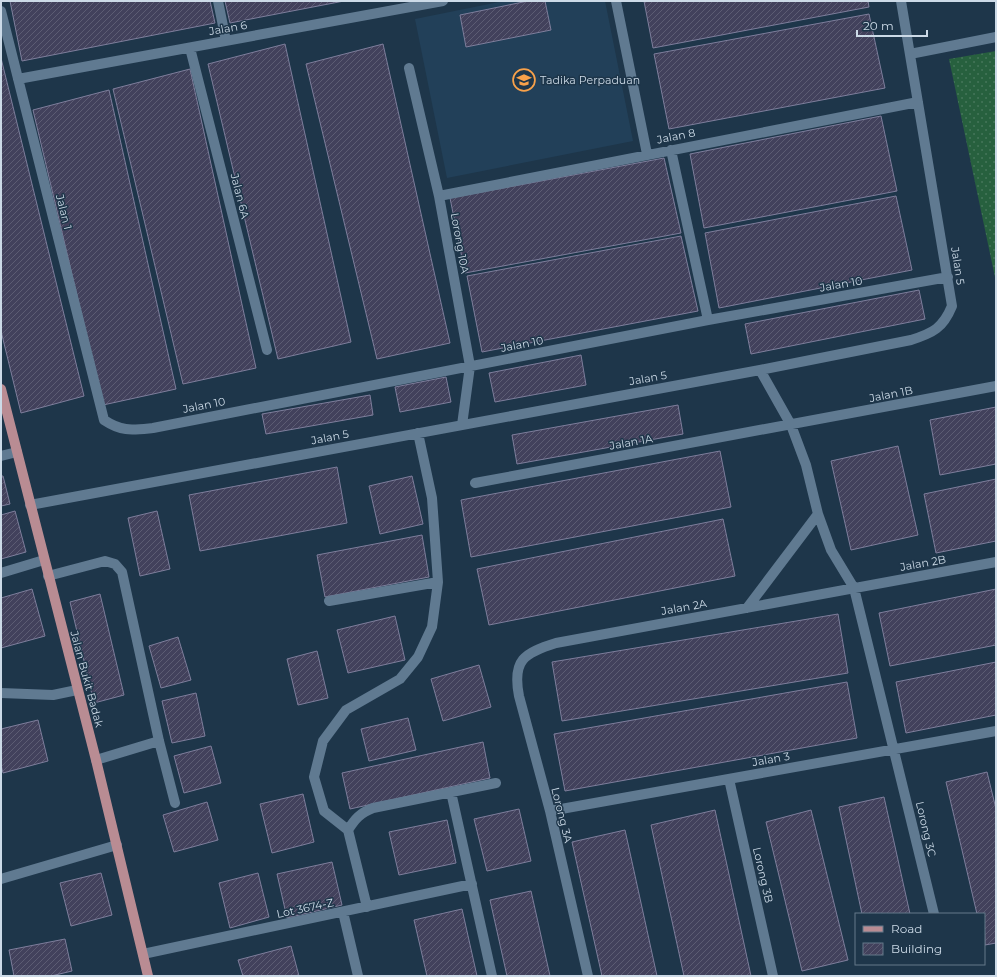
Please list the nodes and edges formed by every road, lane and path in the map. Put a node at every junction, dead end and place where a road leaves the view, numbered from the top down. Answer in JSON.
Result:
{"nodes":[{"id":1,"x":218,"y":1,"type":"edge"},
{"id":2,"x":443,"y":1,"type":"edge"},
{"id":3,"x":616,"y":1,"type":"edge"},
{"id":4,"x":902,"y":1,"type":"edge"},
{"id":5,"x":1,"y":11,"type":"edge"},
{"id":6,"x":996,"y":37,"type":"edge"},
{"id":7,"x":226,"y":41,"type":"junction"},
{"id":8,"x":190,"y":48,"type":"junction"},
{"id":9,"x":910,"y":54,"type":"junction"},
{"id":10,"x":409,"y":68,"type":"dead end"},
{"id":11,"x":18,"y":79,"type":"junction"},
{"id":12,"x":918,"y":102,"type":"junction"},
{"id":13,"x":671,"y":150,"type":"junction"},
{"id":14,"x":647,"y":154,"type":"junction"},
{"id":15,"x":439,"y":196,"type":"junction"},
{"id":16,"x":948,"y":277,"type":"junction"},
{"id":17,"x":708,"y":320,"type":"junction"},
{"id":18,"x":267,"y":350,"type":"dead end"},
{"id":19,"x":470,"y":366,"type":"junction"},
{"id":20,"x":760,"y":370,"type":"junction"},
{"id":21,"x":996,"y":386,"type":"edge"},
{"id":22,"x":1,"y":389,"type":"edge"},
{"id":23,"x":104,"y":420,"type":"joint"},
{"id":24,"x":462,"y":425,"type":"junction"},
{"id":25,"x":791,"y":425,"type":"junction"},
{"id":26,"x":418,"y":433,"type":"junction"},
{"id":27,"x":17,"y":452,"type":"junction"},
{"id":28,"x":1,"y":456,"type":"edge"},
{"id":29,"x":474,"y":483,"type":"dead end"},
{"id":30,"x":30,"y":505,"type":"junction"},
{"id":31,"x":818,"y":514,"type":"junction"},
{"id":32,"x":44,"y":560,"type":"junction"},
{"id":33,"x":996,"y":562,"type":"edge"},
{"id":34,"x":1,"y":573,"type":"edge"},
{"id":35,"x":48,"y":576,"type":"junction"},
{"id":36,"x":438,"y":582,"type":"junction"},
{"id":37,"x":854,"y":588,"type":"junction"},
{"id":38,"x":329,"y":601,"type":"dead end"},
{"id":39,"x":747,"y":608,"type":"junction"},
{"id":40,"x":521,"y":660,"type":"joint"},
{"id":41,"x":77,"y":690,"type":"junction"},
{"id":42,"x":1,"y":693,"type":"edge"},
{"id":43,"x":996,"y":731,"type":"edge"},
{"id":44,"x":159,"y":741,"type":"junction"},
{"id":45,"x":894,"y":749,"type":"junction"},
{"id":46,"x":96,"y":760,"type":"junction"},
{"id":47,"x":729,"y":779,"type":"junction"},
{"id":48,"x":496,"y":783,"type":"dead end"},
{"id":49,"x":451,"y":792,"type":"junction"},
{"id":50,"x":175,"y":803,"type":"dead end"},
{"id":51,"x":550,"y":811,"type":"junction"},
{"id":52,"x":348,"y":830,"type":"junction"},
{"id":53,"x":117,"y":845,"type":"junction"},
{"id":54,"x":1,"y":879,"type":"edge"},
{"id":55,"x":472,"y":884,"type":"junction"},
{"id":56,"x":367,"y":907,"type":"junction"},
{"id":57,"x":343,"y":912,"type":"junction"},
{"id":58,"x":934,"y":913,"type":"edge"},
{"id":59,"x":143,"y":954,"type":"junction"},
{"id":60,"x":148,"y":976,"type":"edge"},
{"id":61,"x":358,"y":976,"type":"edge"},
{"id":62,"x":492,"y":976,"type":"edge"},
{"id":63,"x":588,"y":976,"type":"edge"},
{"id":64,"x":773,"y":976,"type":"edge"}],
"edges":[{"from":1,"to":7,"type":"street"},
{"from":2,"to":7,"type":"street","name":"Jalan 6"},
{"from":3,"to":14,"type":"street"},
{"from":4,"to":9,"type":"street","name":"Jalan 5"},
{"from":5,"to":11,"type":"street","name":"Jalan 1"},
{"from":6,"to":9,"type":"street"},
{"from":7,"to":8,"type":"street","name":"Jalan 6"},
{"from":8,"to":11,"type":"street","name":"Jalan 6"},
{"from":8,"to":18,"type":"street","name":"Jalan 6A"},
{"from":9,"to":12,"type":"street","name":"Jalan 5"},
{"from":10,"to":15,"type":"street","name":"Lorong 10A"},
{"from":11,"to":23,"type":"street","name":"Jalan 1"},
{"from":12,"to":13,"type":"street","name":"Jalan 8"},
{"from":12,"to":16,"type":"street","name":"Jalan 5"},
{"from":13,"to":14,"type":"street","name":"Jalan 8"},
{"from":13,"to":17,"type":"street"},
{"from":14,"to":15,"type":"street","name":"Jalan 8"},
{"from":15,"to":19,"type":"street","name":"Lorong 10A"},
{"from":16,"to":17,"type":"street","name":"Jalan 10"},
{"from":16,"to":20,"type":"street","name":"Jalan 5"},
{"from":17,"to":19,"type":"street","name":"Jalan 10"},
{"from":19,"to":23,"type":"street","name":"Jalan 10"},
{"from":19,"to":24,"type":"street","name":"Lorong 10A"},
{"from":20,"to":24,"type":"street","name":"Jalan 5"},
{"from":20,"to":25,"type":"street","name":"Lorong 3C"},
{"from":21,"to":25,"type":"street","name":"Jalan 1B"},
{"from":22,"to":27,"type":"main road","name":"Jalan Bukit Badak"},
{"from":24,"to":26,"type":"street","name":"Jalan 5"},
{"from":25,"to":29,"type":"street","name":"Jalan 1A"},
{"from":25,"to":31,"type":"street","name":"Lorong 3C"},
{"from":26,"to":30,"type":"street","name":"Jalan 5"},
{"from":26,"to":36,"type":"street"},
{"from":27,"to":28,"type":"street"},
{"from":27,"to":30,"type":"main road","name":"Jalan Bukit Badak"},
{"from":30,"to":32,"type":"main road","name":"Jalan Bukit Badak"},
{"from":31,"to":37,"type":"street","name":"Lorong 3C"},
{"from":31,"to":39,"type":"street"},
{"from":32,"to":34,"type":"street"},
{"from":32,"to":35,"type":"main road","name":"Jalan Bukit Badak"},
{"from":33,"to":37,"type":"street","name":"Jalan 2B"},
{"from":35,"to":41,"type":"main road","name":"Jalan Bukit Badak"},
{"from":35,"to":44,"type":"street"},
{"from":36,"to":38,"type":"street"},
{"from":36,"to":52,"type":"street"},
{"from":37,"to":39,"type":"street","name":"Jalan 2A"},
{"from":37,"to":45,"type":"street","name":"Lorong 3C"},
{"from":39,"to":40,"type":"street","name":"Jalan 2A"},
{"from":40,"to":51,"type":"street","name":"Lorong 3A"},
{"from":41,"to":42,"type":"street"},
{"from":41,"to":46,"type":"main road","name":"Jalan Bukit Badak"},
{"from":43,"to":45,"type":"street","name":"Jalan 3"},
{"from":44,"to":46,"type":"street"},
{"from":44,"to":50,"type":"street"},
{"from":45,"to":47,"type":"street","name":"Jalan 3"},
{"from":45,"to":58,"type":"street","name":"Lorong 3C"},
{"from":46,"to":53,"type":"main road","name":"Jalan Bukit Badak"},
{"from":47,"to":51,"type":"street","name":"Jalan 3"},
{"from":47,"to":64,"type":"street","name":"Lorong 3B"},
{"from":48,"to":49,"type":"street"},
{"from":49,"to":52,"type":"street"},
{"from":49,"to":55,"type":"street"},
{"from":51,"to":63,"type":"street","name":"Lorong 3A"},
{"from":52,"to":56,"type":"street"},
{"from":53,"to":54,"type":"street"},
{"from":53,"to":59,"type":"main road","name":"Jalan Bukit Badak"},
{"from":55,"to":56,"type":"street","name":"Lot 3674-Z"},
{"from":55,"to":62,"type":"street"},
{"from":56,"to":57,"type":"street","name":"Lot 3674-Z"},
{"from":57,"to":59,"type":"street","name":"Lot 3674-Z"},
{"from":57,"to":61,"type":"street"},
{"from":59,"to":60,"type":"main road","name":"Jalan Bukit Badak"}]}
